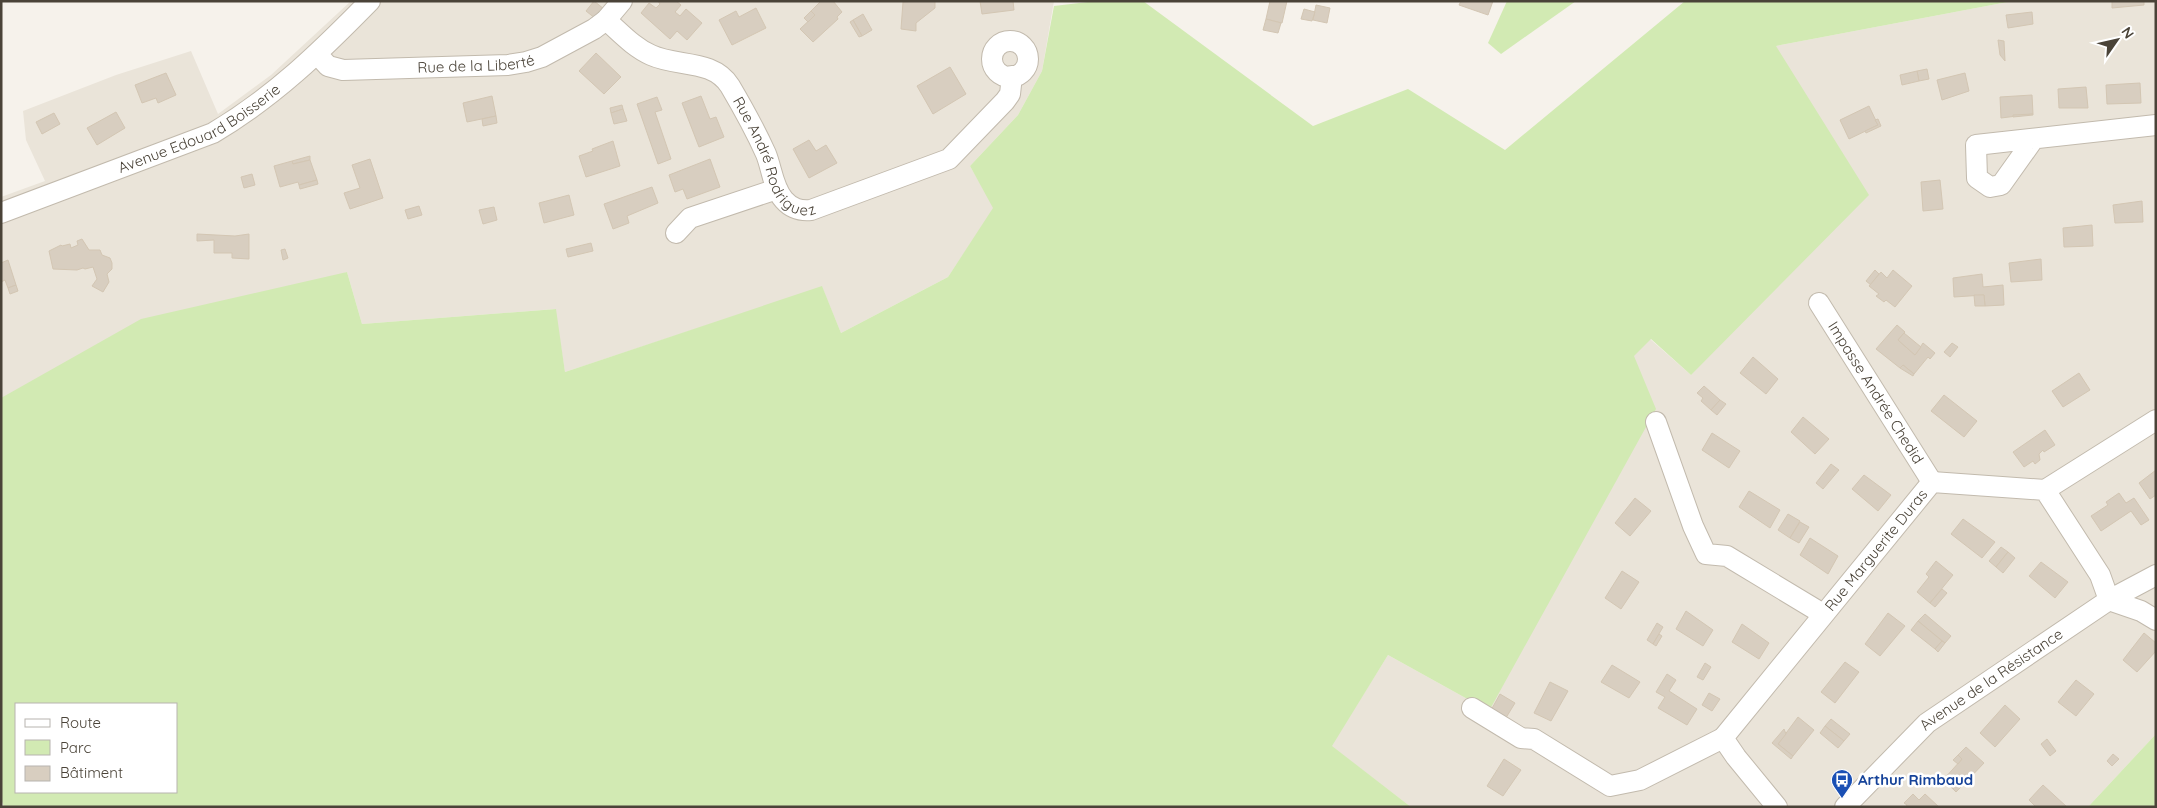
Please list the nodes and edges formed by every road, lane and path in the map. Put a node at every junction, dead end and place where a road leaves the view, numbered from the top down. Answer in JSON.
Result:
{"nodes":[{"id":1,"x":370,"y":1,"type":"edge"},
{"id":2,"x":622,"y":1,"type":"edge"},
{"id":3,"x":606,"y":20,"type":"junction"},
{"id":4,"x":317,"y":54,"type":"junction"},
{"id":5,"x":1012,"y":76,"type":"dead end"},
{"id":6,"x":2156,"y":125,"type":"edge"},
{"id":7,"x":2033,"y":140,"type":"dead end"},
{"id":8,"x":777,"y":189,"type":"junction"},
{"id":9,"x":1,"y":212,"type":"edge"},
{"id":10,"x":676,"y":233,"type":"dead end"},
{"id":11,"x":1820,"y":304,"type":"dead end"},
{"id":12,"x":2156,"y":420,"type":"edge"},
{"id":13,"x":1656,"y":422,"type":"dead end"},
{"id":14,"x":1932,"y":482,"type":"junction"},
{"id":15,"x":2045,"y":490,"type":"junction"},
{"id":16,"x":2156,"y":575,"type":"edge"},
{"id":17,"x":2109,"y":600,"type":"junction"},
{"id":18,"x":1823,"y":614,"type":"junction"},
{"id":19,"x":2156,"y":620,"type":"edge"},
{"id":20,"x":1472,"y":708,"type":"dead end"},
{"id":21,"x":1723,"y":738,"type":"junction"},
{"id":22,"x":1777,"y":807,"type":"edge"},
{"id":23,"x":1845,"y":807,"type":"edge"}],
"edges":[{"from":1,"to":4,"type":"street","name":"Avenue Edouard Boisserie"},
{"from":2,"to":3,"type":"street","name":"Rue de la Liberté"},
{"from":3,"to":4,"type":"street","name":"Rue de la Liberté"},
{"from":3,"to":8,"type":"street","name":"Rue André Rodriguez"},
{"from":4,"to":9,"type":"street","name":"Avenue Edouard Boisserie"},
{"from":5,"to":8,"type":"street","name":"Rue André Rodriguez"},
{"from":6,"to":7,"type":"street"},
{"from":8,"to":10,"type":"street"},
{"from":11,"to":14,"type":"street","name":"Impasse Andrée Chedid"},
{"from":12,"to":15,"type":"street"},
{"from":13,"to":18,"type":"street"},
{"from":14,"to":15,"type":"street","name":"Rue Marguerite Duras"},
{"from":14,"to":18,"type":"street","name":"Rue Marguerite Duras"},
{"from":15,"to":17,"type":"street"},
{"from":16,"to":17,"type":"street","name":"Avenue de la Résistance"},
{"from":17,"to":19,"type":"street"},
{"from":17,"to":23,"type":"street","name":"Avenue de la Résistance"},
{"from":18,"to":21,"type":"street","name":"Rue Marguerite Duras"},
{"from":20,"to":21,"type":"street"},
{"from":21,"to":22,"type":"street"}]}
